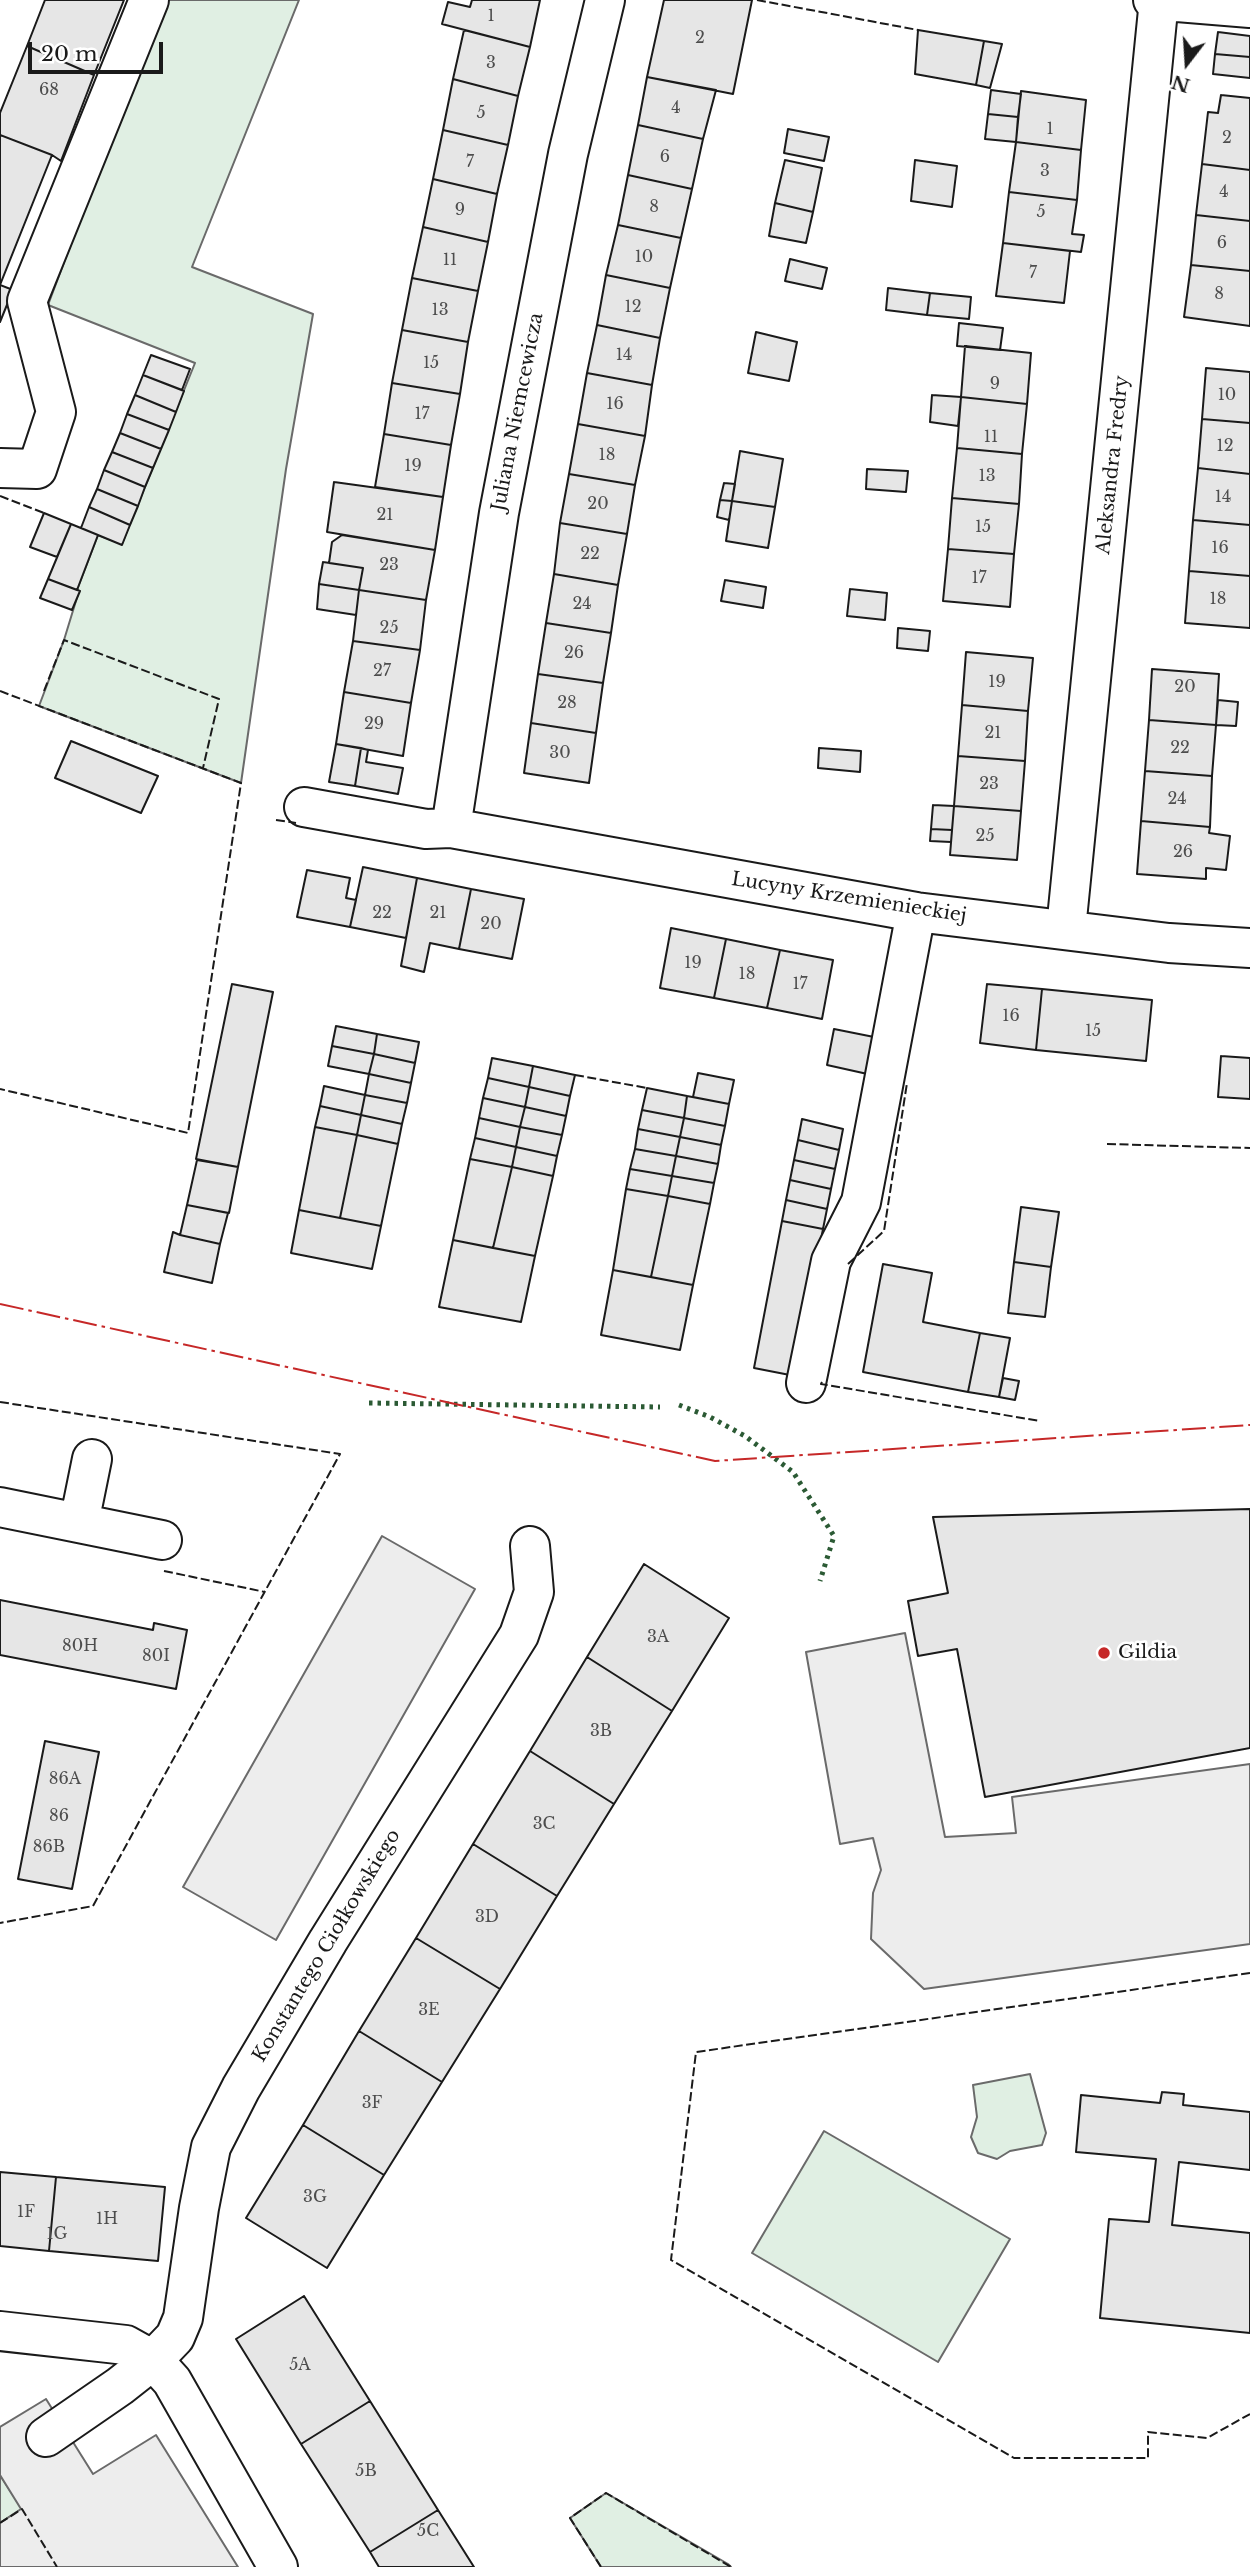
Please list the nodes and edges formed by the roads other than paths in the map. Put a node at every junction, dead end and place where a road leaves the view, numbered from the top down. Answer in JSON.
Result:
{"nodes":[{"id":1,"x":149,"y":0,"type":"edge"},
{"id":2,"x":605,"y":0,"type":"edge"},
{"id":3,"x":1157,"y":0,"type":"edge"},
{"id":4,"x":1250,"y":8,"type":"edge"},
{"id":5,"x":0,"y":468,"type":"edge"},
{"id":6,"x":304,"y":807,"type":"dead end"},
{"id":7,"x":451,"y":828,"type":"junction"},
{"id":8,"x":916,"y":912,"type":"junction"},
{"id":9,"x":1066,"y":929,"type":"junction"},
{"id":10,"x":1250,"y":948,"type":"edge"},
{"id":11,"x":806,"y":1383,"type":"dead end"},
{"id":12,"x":92,"y":1459,"type":"dead end"},
{"id":13,"x":0,"y":1507,"type":"edge"},
{"id":14,"x":79,"y":1523,"type":"junction"},
{"id":15,"x":162,"y":1540,"type":"dead end"},
{"id":16,"x":530,"y":1546,"type":"dead end"},
{"id":17,"x":0,"y":2331,"type":"edge"},
{"id":18,"x":153,"y":2360,"type":"junction"},
{"id":19,"x":46,"y":2437,"type":"dead end"},
{"id":20,"x":278,"y":2567,"type":"edge"}],
"edges":[{"from":1,"to":5,"type":"street"},
{"from":2,"to":7,"type":"street","name":"Juliana Niemcewicza"},
{"from":3,"to":4,"type":"street"},
{"from":3,"to":9,"type":"street","name":"Aleksandra Fredry"},
{"from":6,"to":7,"type":"street","name":"Lucyny Krzemienieckiej"},
{"from":7,"to":8,"type":"street","name":"Lucyny Krzemienieckiej"},
{"from":8,"to":9,"type":"street","name":"Lucyny Krzemienieckiej"},
{"from":8,"to":11,"type":"street"},
{"from":9,"to":10,"type":"street","name":"Lucyny Krzemienieckiej"},
{"from":12,"to":14,"type":"street"},
{"from":13,"to":14,"type":"street"},
{"from":14,"to":15,"type":"street"},
{"from":16,"to":18,"type":"street","name":"Konstantego Ciołkowskiego"},
{"from":17,"to":18,"type":"street"},
{"from":18,"to":19,"type":"street","name":"Konstantego Ciołkowskiego"},
{"from":18,"to":20,"type":"street"}]}
